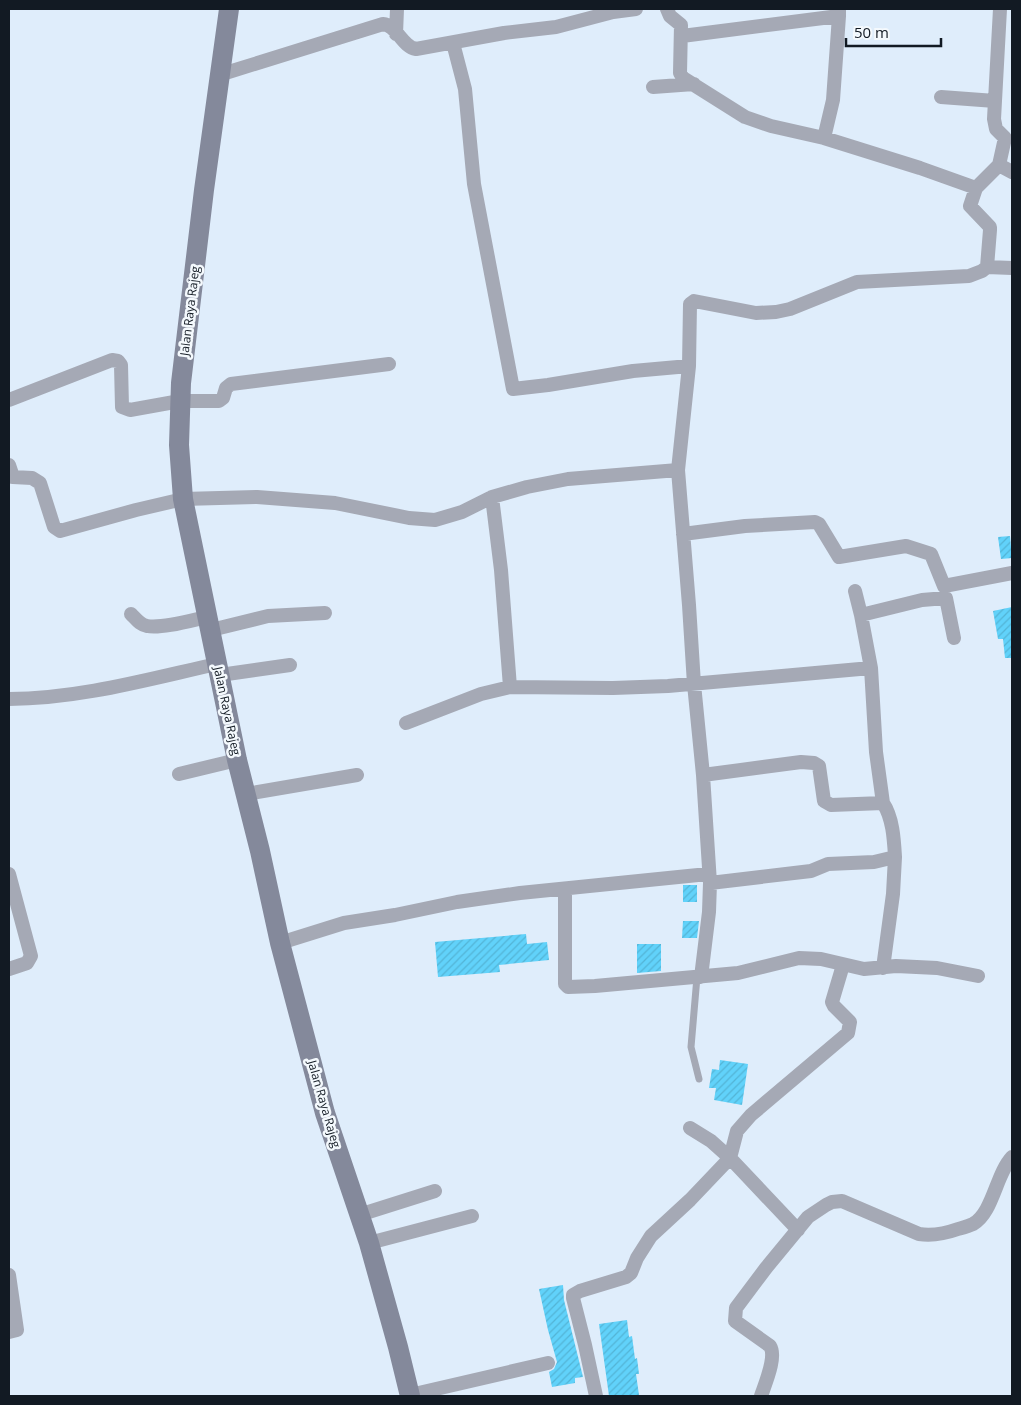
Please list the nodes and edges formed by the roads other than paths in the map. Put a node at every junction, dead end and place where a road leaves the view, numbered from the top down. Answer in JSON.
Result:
{"nodes":[{"id":1,"x":230,"y":9,"type":"edge"},
{"id":2,"x":397,"y":9,"type":"edge"},
{"id":3,"x":636,"y":9,"type":"edge"},
{"id":4,"x":667,"y":9,"type":"edge"},
{"id":5,"x":1000,"y":9,"type":"edge"},
{"id":6,"x":839,"y":12,"type":"edge"},
{"id":7,"x":396,"y":34,"type":"junction"},
{"id":8,"x":682,"y":36,"type":"junction"},
{"id":9,"x":453,"y":43,"type":"junction"},
{"id":10,"x":219,"y":75,"type":"junction"},
{"id":11,"x":694,"y":84,"type":"junction"},
{"id":12,"x":653,"y":87,"type":"dead end"},
{"id":13,"x":941,"y":97,"type":"dead end"},
{"id":14,"x":995,"y":101,"type":"junction"},
{"id":15,"x":824,"y":138,"type":"junction"},
{"id":16,"x":999,"y":165,"type":"junction"},
{"id":17,"x":1012,"y":172,"type":"edge"},
{"id":18,"x":976,"y":188,"type":"junction"},
{"id":19,"x":987,"y":267,"type":"junction"},
{"id":20,"x":1012,"y":268,"type":"edge"},
{"id":21,"x":389,"y":364,"type":"dead end"},
{"id":22,"x":690,"y":366,"type":"junction"},
{"id":23,"x":9,"y":400,"type":"edge"},
{"id":24,"x":180,"y":401,"type":"junction"},
{"id":25,"x":9,"y":465,"type":"edge"},
{"id":26,"x":678,"y":470,"type":"junction"},
{"id":27,"x":492,"y":497,"type":"junction"},
{"id":28,"x":183,"y":499,"type":"junction"},
{"id":29,"x":683,"y":534,"type":"junction"},
{"id":30,"x":1012,"y":573,"type":"edge"},
{"id":31,"x":855,"y":591,"type":"dead end"},
{"id":32,"x":945,"y":592,"type":"junction"},
{"id":33,"x":325,"y":613,"type":"dead end"},
{"id":34,"x":131,"y":614,"type":"dead end"},
{"id":35,"x":862,"y":615,"type":"junction"},
{"id":36,"x":209,"y":624,"type":"junction"},
{"id":37,"x":954,"y":638,"type":"dead end"},
{"id":38,"x":290,"y":665,"type":"dead end"},
{"id":39,"x":871,"y":668,"type":"junction"},
{"id":40,"x":218,"y":670,"type":"junction"},
{"id":41,"x":694,"y":684,"type":"junction"},
{"id":42,"x":510,"y":687,"type":"junction"},
{"id":43,"x":9,"y":699,"type":"edge"},
{"id":44,"x":406,"y":723,"type":"dead end"},
{"id":45,"x":237,"y":760,"type":"junction"},
{"id":46,"x":180,"y":774,"type":"dead end"},
{"id":47,"x":357,"y":775,"type":"dead end"},
{"id":48,"x":704,"y":775,"type":"junction"},
{"id":49,"x":246,"y":794,"type":"junction"},
{"id":50,"x":883,"y":803,"type":"junction"},
{"id":51,"x":895,"y":857,"type":"junction"},
{"id":52,"x":9,"y":874,"type":"edge"},
{"id":53,"x":709,"y":879,"type":"junction"},
{"id":54,"x":565,"y":889,"type":"junction"},
{"id":55,"x":14,"y":915,"type":"edge"},
{"id":56,"x":280,"y":943,"type":"junction"},
{"id":57,"x":843,"y":965,"type":"junction"},
{"id":58,"x":883,"y":968,"type":"junction"},
{"id":59,"x":9,"y":969,"type":"edge"},
{"id":60,"x":978,"y":976,"type":"dead end"},
{"id":61,"x":699,"y":977,"type":"junction"},
{"id":62,"x":699,"y":1079,"type":"dead end"},
{"id":63,"x":690,"y":1128,"type":"dead end"},
{"id":64,"x":1012,"y":1157,"type":"edge"},
{"id":65,"x":730,"y":1158,"type":"junction"},
{"id":66,"x":435,"y":1191,"type":"dead end"},
{"id":67,"x":359,"y":1215,"type":"junction"},
{"id":68,"x":472,"y":1216,"type":"dead end"},
{"id":69,"x":798,"y":1230,"type":"junction"},
{"id":70,"x":369,"y":1243,"type":"junction"},
{"id":71,"x":9,"y":1275,"type":"edge"},
{"id":72,"x":9,"y":1280,"type":"edge"},
{"id":73,"x":9,"y":1332,"type":"edge"},
{"id":74,"x":548,"y":1363,"type":"dead end"},
{"id":75,"x":410,"y":1396,"type":"edge"},
{"id":76,"x":596,"y":1396,"type":"edge"},
{"id":77,"x":761,"y":1396,"type":"edge"}],
"edges":[{"from":1,"to":10,"type":"main road","name":"Jalan Raya Rajeg"},
{"from":2,"to":7,"type":"street"},
{"from":3,"to":9,"type":"street"},
{"from":4,"to":8,"type":"street"},
{"from":5,"to":14,"type":"street"},
{"from":6,"to":8,"type":"street"},
{"from":6,"to":15,"type":"street"},
{"from":7,"to":9,"type":"street"},
{"from":7,"to":10,"type":"street"},
{"from":8,"to":11,"type":"street"},
{"from":9,"to":22,"type":"street"},
{"from":10,"to":24,"type":"main road","name":"Jalan Raya Rajeg"},
{"from":11,"to":12,"type":"street"},
{"from":11,"to":15,"type":"street"},
{"from":13,"to":14,"type":"street"},
{"from":14,"to":16,"type":"street"},
{"from":15,"to":18,"type":"street"},
{"from":16,"to":17,"type":"street"},
{"from":16,"to":18,"type":"street"},
{"from":18,"to":19,"type":"street"},
{"from":19,"to":20,"type":"street"},
{"from":19,"to":22,"type":"street"},
{"from":21,"to":24,"type":"street"},
{"from":22,"to":26,"type":"street"},
{"from":23,"to":24,"type":"street"},
{"from":24,"to":28,"type":"main road","name":"Jalan Raya Rajeg"},
{"from":25,"to":28,"type":"street"},
{"from":26,"to":27,"type":"street"},
{"from":26,"to":29,"type":"street"},
{"from":27,"to":28,"type":"street"},
{"from":27,"to":42,"type":"street"},
{"from":28,"to":36,"type":"main road","name":"Jalan Raya Rajeg"},
{"from":29,"to":32,"type":"street"},
{"from":29,"to":41,"type":"street"},
{"from":30,"to":32,"type":"street"},
{"from":31,"to":35,"type":"street"},
{"from":32,"to":35,"type":"street"},
{"from":32,"to":37,"type":"street"},
{"from":33,"to":36,"type":"street"},
{"from":34,"to":36,"type":"street"},
{"from":35,"to":39,"type":"street"},
{"from":36,"to":40,"type":"main road","name":"Jalan Raya Rajeg"},
{"from":38,"to":40,"type":"street"},
{"from":39,"to":41,"type":"street"},
{"from":39,"to":50,"type":"street"},
{"from":40,"to":43,"type":"street"},
{"from":40,"to":45,"type":"main road","name":"Jalan Raya Rajeg"},
{"from":41,"to":42,"type":"street"},
{"from":41,"to":48,"type":"street"},
{"from":42,"to":44,"type":"street"},
{"from":45,"to":46,"type":"street"},
{"from":45,"to":49,"type":"main road","name":"Jalan Raya Rajeg"},
{"from":47,"to":49,"type":"street"},
{"from":48,"to":50,"type":"street"},
{"from":48,"to":53,"type":"street"},
{"from":49,"to":56,"type":"main road","name":"Jalan Raya Rajeg"},
{"from":50,"to":51,"type":"street"},
{"from":51,"to":53,"type":"street"},
{"from":51,"to":58,"type":"street"},
{"from":52,"to":55,"type":"street"},
{"from":53,"to":54,"type":"street"},
{"from":53,"to":61,"type":"street"},
{"from":54,"to":56,"type":"street"},
{"from":54,"to":61,"type":"street"},
{"from":55,"to":59,"type":"street"},
{"from":56,"to":67,"type":"main road","name":"Jalan Raya Rajeg"},
{"from":57,"to":58,"type":"street"},
{"from":57,"to":61,"type":"street"},
{"from":57,"to":65,"type":"street"},
{"from":58,"to":60,"type":"street"},
{"from":61,"to":62,"type":"lane"},
{"from":63,"to":65,"type":"street"},
{"from":64,"to":69,"type":"street"},
{"from":65,"to":69,"type":"street"},
{"from":65,"to":76,"type":"street"},
{"from":66,"to":67,"type":"street"},
{"from":67,"to":70,"type":"main road","name":"Jalan Raya Rajeg"},
{"from":68,"to":70,"type":"street"},
{"from":69,"to":77,"type":"street"},
{"from":70,"to":75,"type":"main road","name":"Jalan Raya Rajeg"},
{"from":71,"to":72,"type":"street"},
{"from":72,"to":73,"type":"street"},
{"from":74,"to":75,"type":"street"}]}
